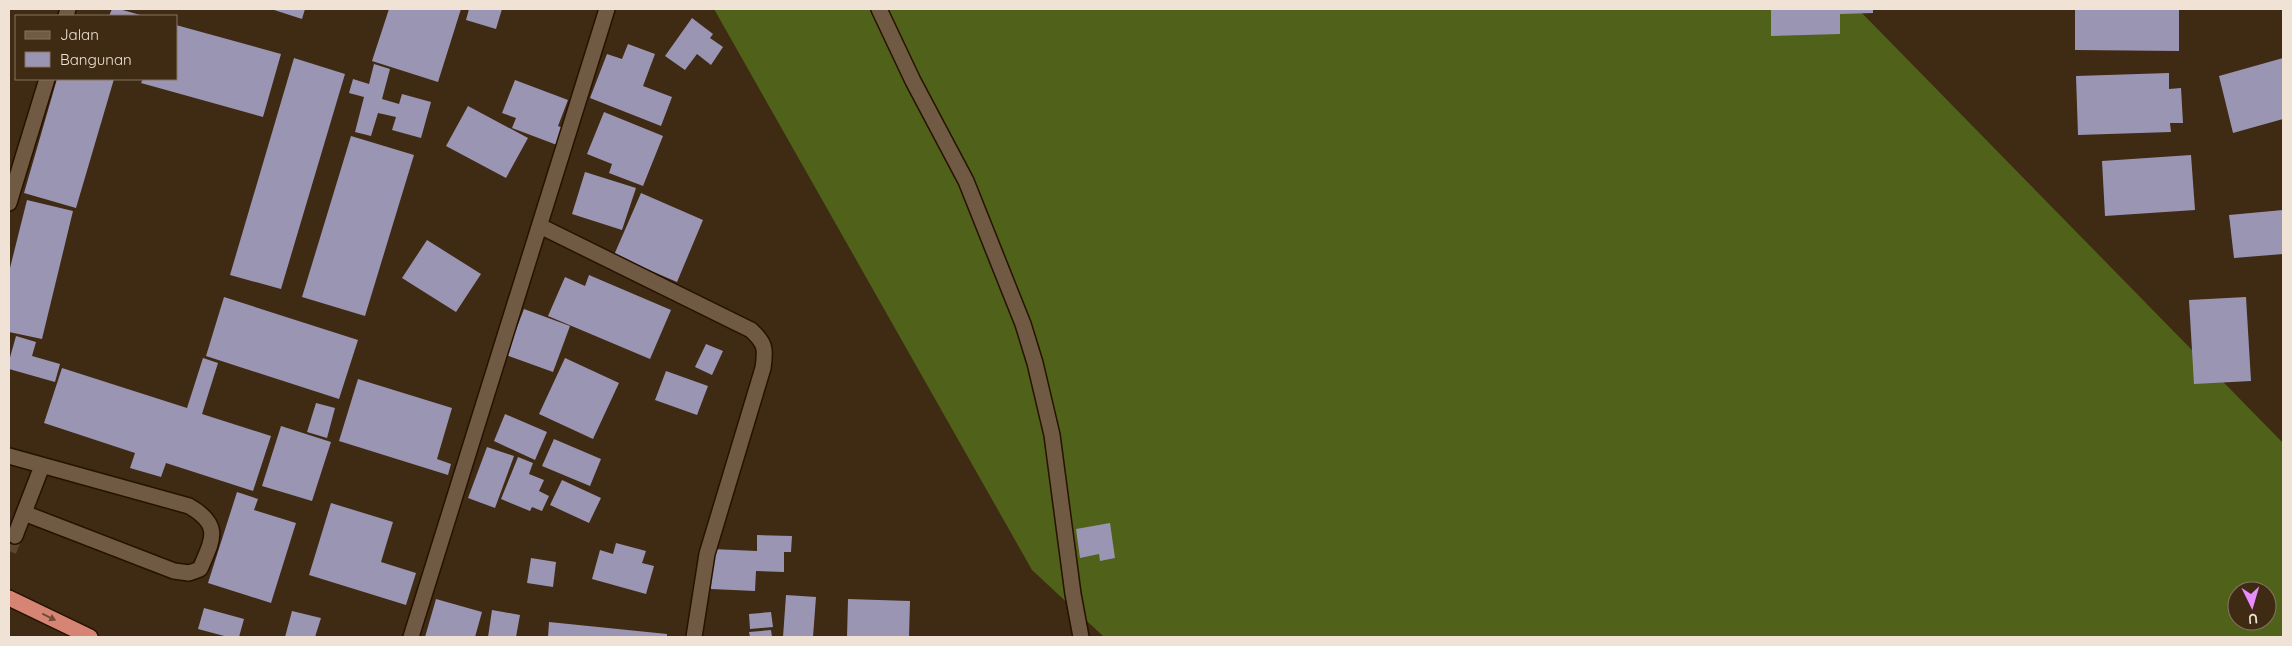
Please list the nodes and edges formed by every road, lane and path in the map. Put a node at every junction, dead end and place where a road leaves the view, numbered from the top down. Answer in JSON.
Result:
{"nodes":[{"id":1,"x":607,"y":9,"type":"edge"},
{"id":2,"x":879,"y":9,"type":"edge"},
{"id":3,"x":46,"y":80,"type":"edge"},
{"id":4,"x":9,"y":203,"type":"edge"},
{"id":5,"x":540,"y":226,"type":"junction"},
{"id":6,"x":9,"y":456,"type":"edge"},
{"id":7,"x":42,"y":466,"type":"junction"},
{"id":8,"x":24,"y":513,"type":"junction"},
{"id":9,"x":15,"y":536,"type":"tunnel mouth"},
{"id":10,"x":9,"y":598,"type":"edge"},
{"id":11,"x":90,"y":637,"type":"edge"},
{"id":12,"x":411,"y":637,"type":"edge"},
{"id":13,"x":694,"y":637,"type":"edge"},
{"id":14,"x":1081,"y":637,"type":"edge"}],
"edges":[{"from":1,"to":5,"type":"street"},
{"from":2,"to":14,"type":"street"},
{"from":3,"to":4,"type":"street"},
{"from":5,"to":12,"type":"street"},
{"from":5,"to":13,"type":"street"},
{"from":6,"to":7,"type":"street"},
{"from":7,"to":8,"type":"street"},
{"from":7,"to":8,"type":"street"},
{"from":8,"to":9,"type":"street"},
{"from":10,"to":11,"type":"highway","one_way":true}]}
